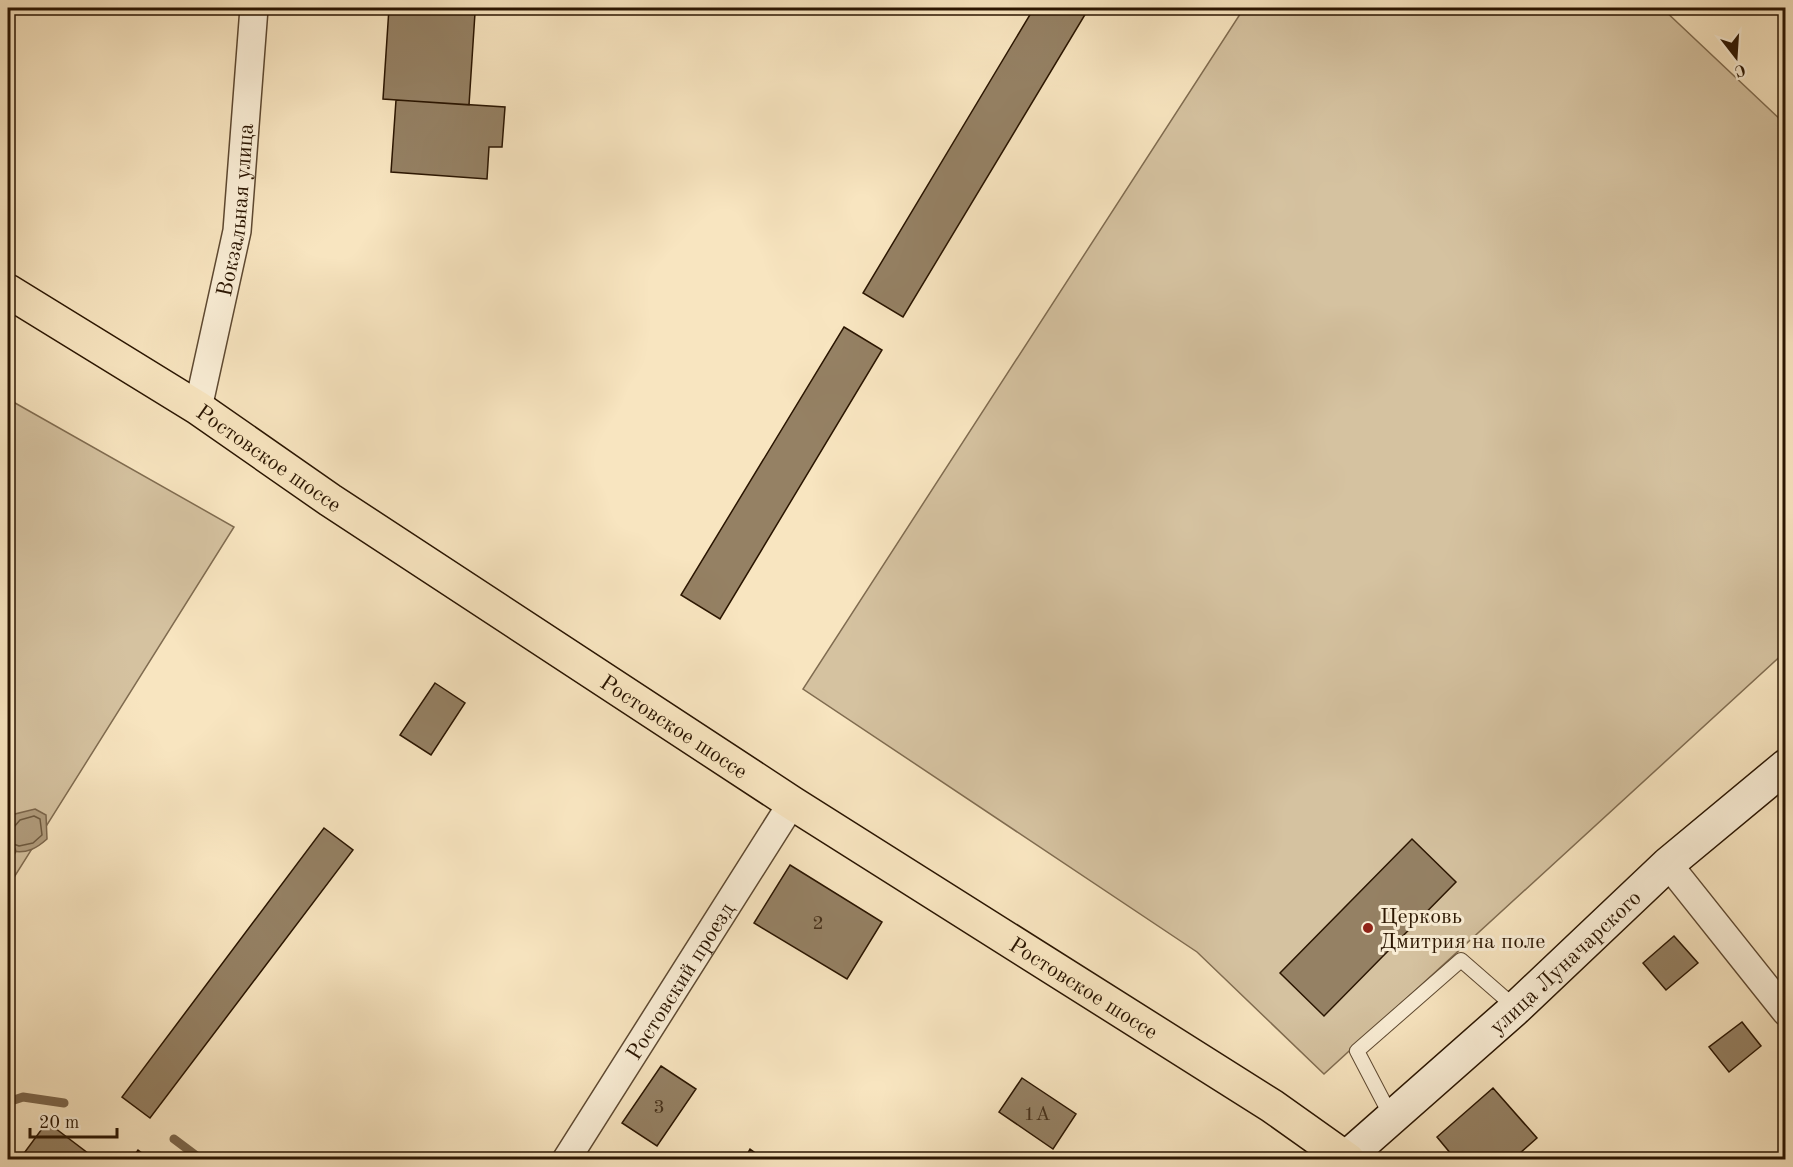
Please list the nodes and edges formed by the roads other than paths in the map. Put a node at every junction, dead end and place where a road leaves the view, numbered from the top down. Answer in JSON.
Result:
{"nodes":[{"id":1,"x":254,"y":8,"type":"edge"},
{"id":2,"x":8,"y":291,"type":"edge"},
{"id":3,"x":198,"y":408,"type":"junction"},
{"id":4,"x":1785,"y":766,"type":"edge"},
{"id":5,"x":792,"y":803,"type":"junction"},
{"id":6,"x":1668,"y":864,"type":"junction"},
{"id":7,"x":1516,"y":1008,"type":"junction"},
{"id":8,"x":1785,"y":1012,"type":"edge"},
{"id":9,"x":1391,"y":1116,"type":"junction"},
{"id":10,"x":1346,"y":1159,"type":"edge"},
{"id":11,"x":566,"y":1160,"type":"edge"}],
"edges":[{"from":1,"to":3,"type":"street","name":"Вокзальная улица"},
{"from":2,"to":3,"type":"main road","name":"Ростовское шоссе"},
{"from":3,"to":5,"type":"main road","name":"Ростовское шоссе"},
{"from":4,"to":6,"type":"street","name":"улица Луначарского"},
{"from":5,"to":10,"type":"main road","name":"Ростовское шоссе"},
{"from":5,"to":11,"type":"street","name":"Ростовский проезд"},
{"from":6,"to":7,"type":"street","name":"улица Луначарского"},
{"from":6,"to":8,"type":"street"},
{"from":7,"to":9,"type":"street","name":"улица Луначарского"},
{"from":7,"to":9,"type":"lane"},
{"from":9,"to":10,"type":"street","name":"улица Луначарского"}]}
